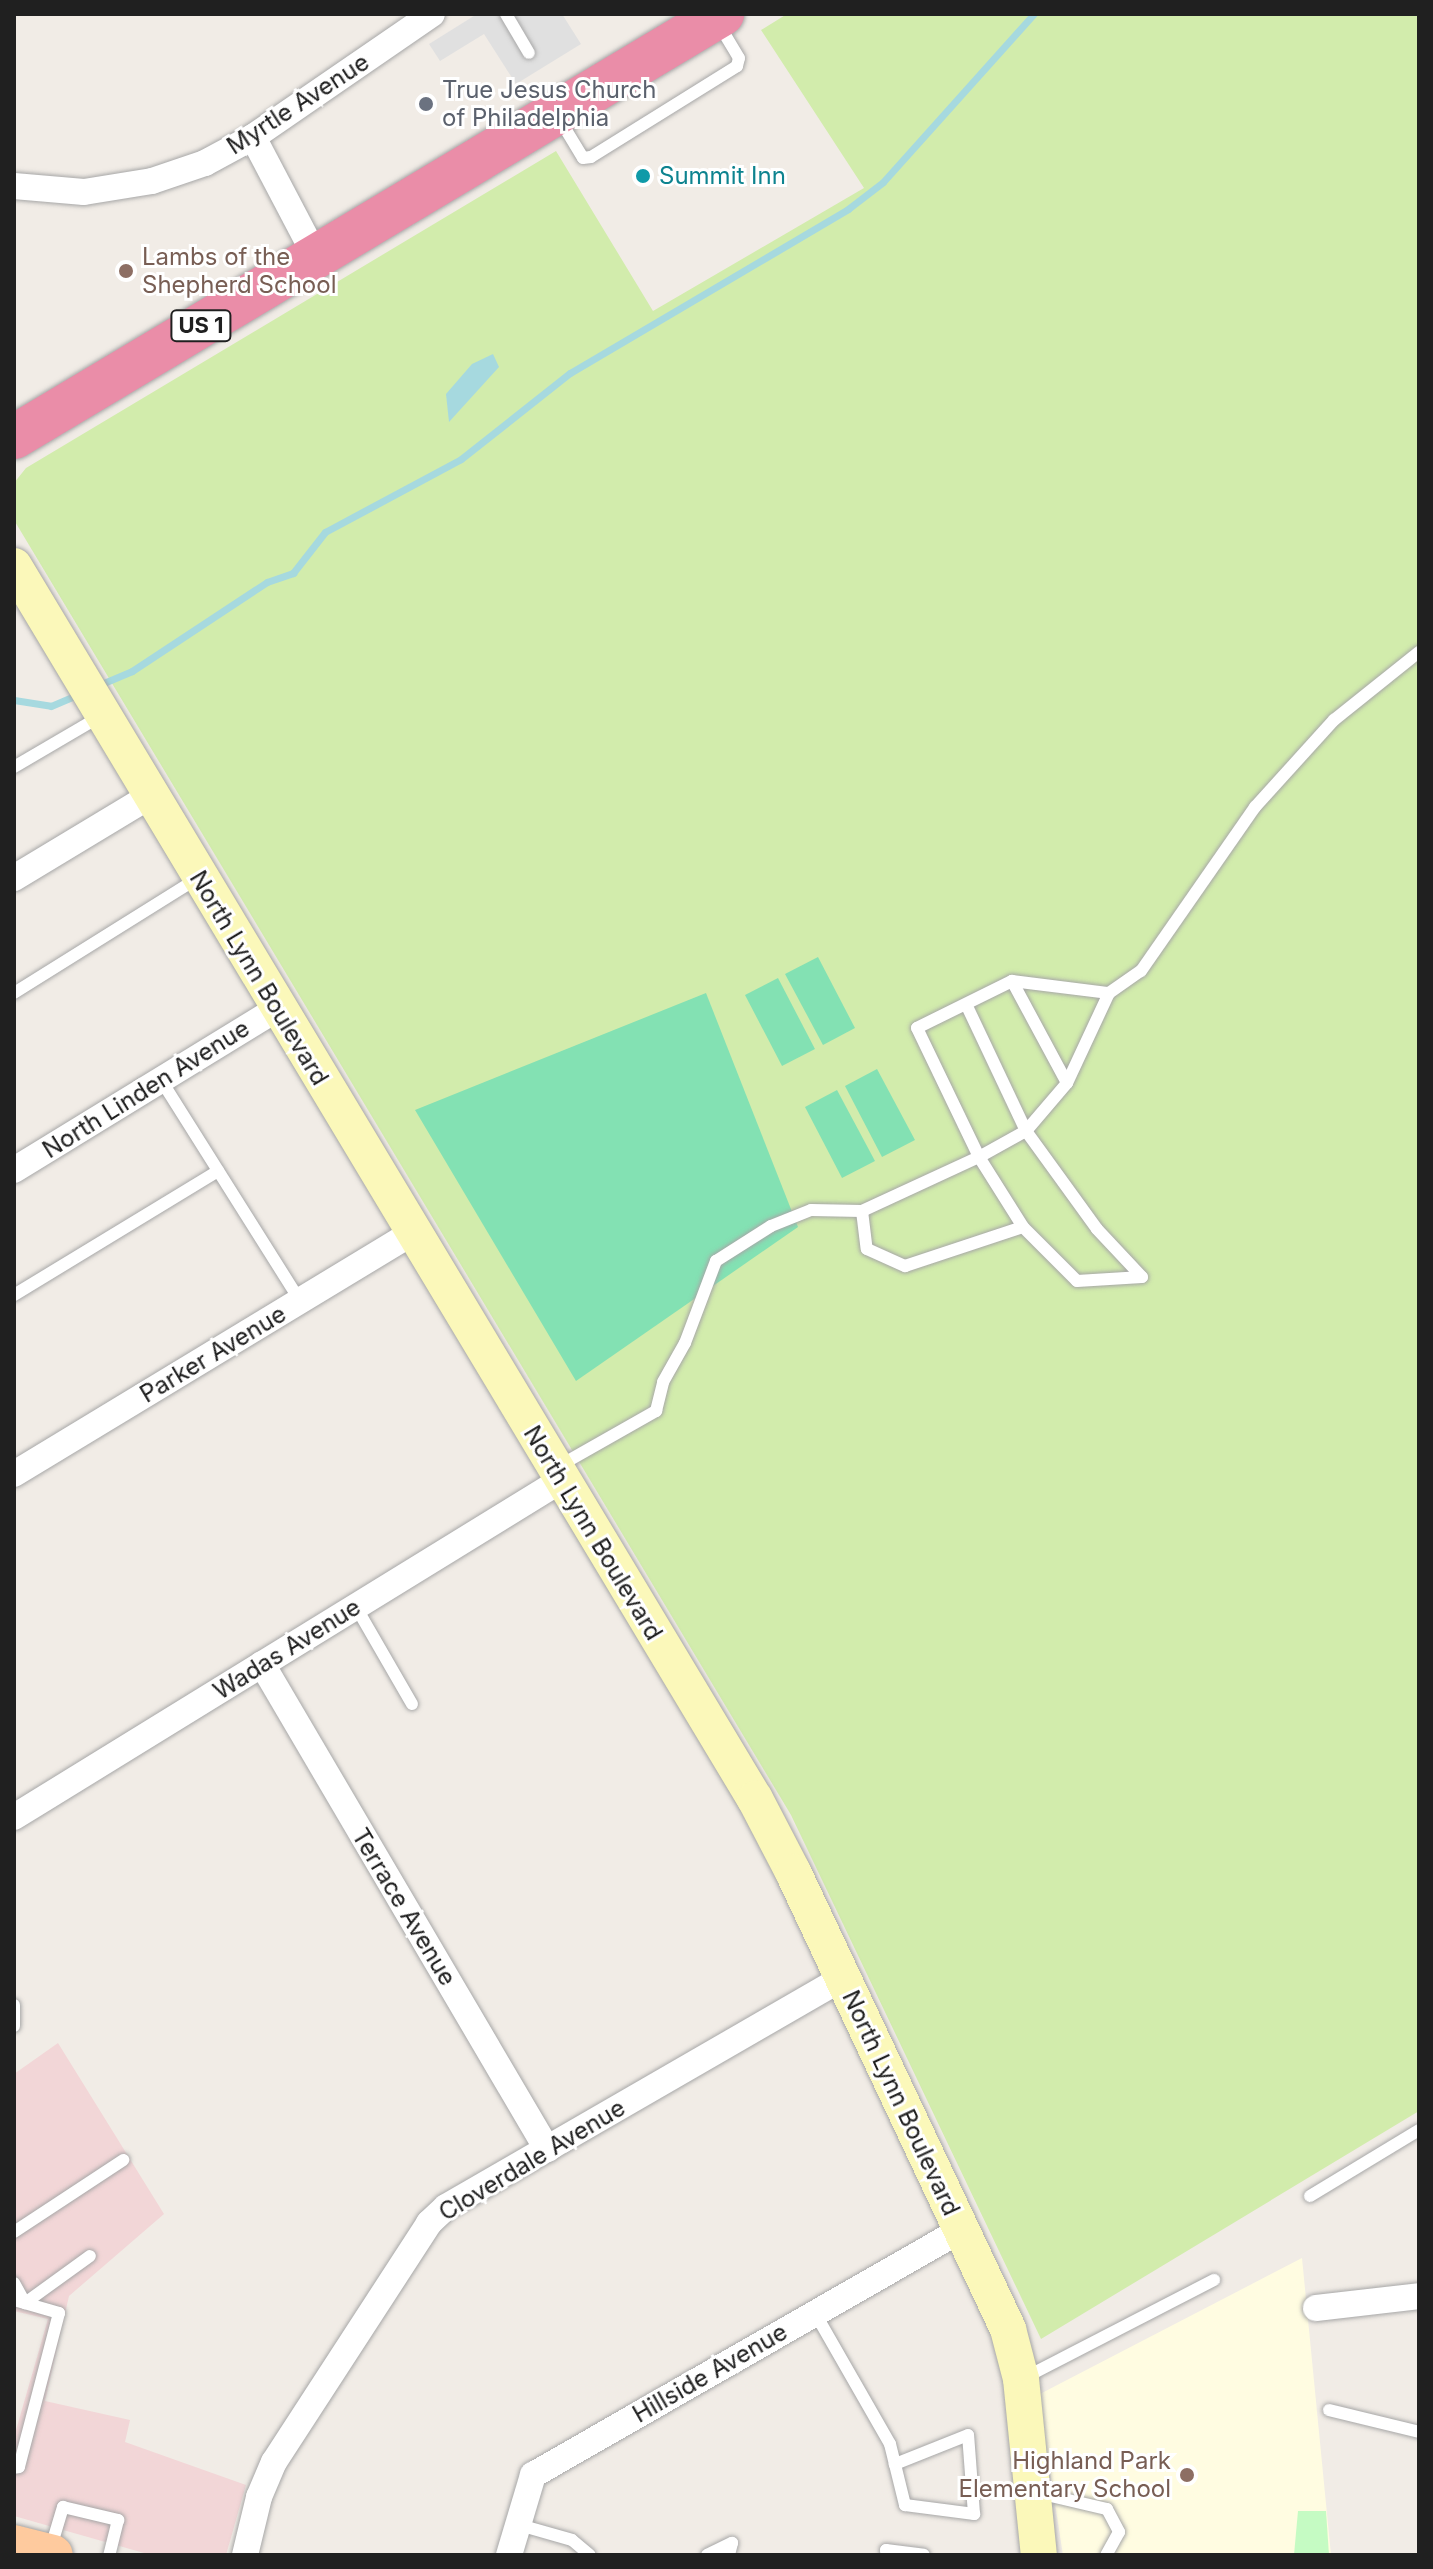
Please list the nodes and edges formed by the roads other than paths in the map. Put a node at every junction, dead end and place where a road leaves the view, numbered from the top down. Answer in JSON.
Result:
{"nodes":[{"id":1,"x":432,"y":14,"type":"edge"},
{"id":2,"x":506,"y":14,"type":"edge"},
{"id":3,"x":718,"y":16,"type":"edge"},
{"id":4,"x":529,"y":53,"type":"dead end"},
{"id":5,"x":253,"y":137,"type":"junction"},
{"id":6,"x":14,"y":186,"type":"edge"},
{"id":7,"x":317,"y":259,"type":"junction"},
{"id":8,"x":14,"y":437,"type":"edge"},
{"id":9,"x":19,"y":586,"type":"edge"},
{"id":10,"x":1419,"y":652,"type":"edge"},
{"id":11,"x":91,"y":697,"type":"junction"},
{"id":12,"x":14,"y":767,"type":"edge"},
{"id":13,"x":150,"y":796,"type":"junction"},
{"id":14,"x":199,"y":877,"type":"junction"},
{"id":15,"x":14,"y":878,"type":"edge"},
{"id":16,"x":1012,"y":981,"type":"junction"},
{"id":17,"x":14,"y":993,"type":"edge"},
{"id":18,"x":1109,"y":993,"type":"junction"},
{"id":19,"x":966,"y":1004,"type":"junction"},
{"id":20,"x":278,"y":1008,"type":"junction"},
{"id":21,"x":161,"y":1080,"type":"junction"},
{"id":22,"x":1067,"y":1083,"type":"junction"},
{"id":23,"x":1026,"y":1131,"type":"junction"},
{"id":24,"x":979,"y":1157,"type":"junction"},
{"id":25,"x":14,"y":1170,"type":"edge"},
{"id":26,"x":218,"y":1171,"type":"junction"},
{"id":27,"x":862,"y":1211,"type":"junction"},
{"id":28,"x":1023,"y":1227,"type":"junction"},
{"id":29,"x":412,"y":1233,"type":"junction"},
{"id":30,"x":14,"y":1295,"type":"edge"},
{"id":31,"x":300,"y":1301,"type":"junction"},
{"id":32,"x":14,"y":1474,"type":"edge"},
{"id":33,"x":557,"y":1475,"type":"junction"},
{"id":34,"x":356,"y":1607,"type":"junction"},
{"id":35,"x":262,"y":1664,"type":"junction"},
{"id":36,"x":412,"y":1704,"type":"dead end"},
{"id":37,"x":14,"y":1817,"type":"edge"},
{"id":38,"x":842,"y":1978,"type":"junction"},
{"id":39,"x":14,"y":2005,"type":"edge"},
{"id":40,"x":14,"y":2026,"type":"edge"},
{"id":41,"x":1419,"y":2130,"type":"edge"},
{"id":42,"x":547,"y":2149,"type":"junction"},
{"id":43,"x":123,"y":2160,"type":"dead end"},
{"id":44,"x":1310,"y":2196,"type":"dead end"},
{"id":45,"x":960,"y":2230,"type":"junction"},
{"id":46,"x":14,"y":2232,"type":"edge"},
{"id":47,"x":90,"y":2256,"type":"dead end"},
{"id":48,"x":1214,"y":2280,"type":"dead end"},
{"id":49,"x":14,"y":2283,"type":"edge"},
{"id":50,"x":1419,"y":2296,"type":"edge"},
{"id":51,"x":19,"y":2302,"type":"edge"},
{"id":52,"x":1316,"y":2308,"type":"dead end"},
{"id":53,"x":815,"y":2313,"type":"junction"},
{"id":54,"x":1021,"y":2379,"type":"junction"},
{"id":55,"x":1329,"y":2410,"type":"dead end"},
{"id":56,"x":1419,"y":2432,"type":"edge"},
{"id":57,"x":895,"y":2464,"type":"junction"},
{"id":58,"x":14,"y":2468,"type":"edge"},
{"id":59,"x":1033,"y":2492,"type":"junction"},
{"id":60,"x":516,"y":2524,"type":"junction"},
{"id":61,"x":14,"y":2545,"type":"edge"},
{"id":62,"x":51,"y":2555,"type":"edge"},
{"id":63,"x":109,"y":2555,"type":"edge"},
{"id":64,"x":245,"y":2555,"type":"edge"},
{"id":65,"x":509,"y":2555,"type":"edge"},
{"id":66,"x":590,"y":2555,"type":"edge"},
{"id":67,"x":707,"y":2555,"type":"edge"},
{"id":68,"x":729,"y":2555,"type":"edge"},
{"id":69,"x":887,"y":2555,"type":"edge"},
{"id":70,"x":924,"y":2555,"type":"edge"},
{"id":71,"x":1039,"y":2555,"type":"edge"},
{"id":72,"x":1106,"y":2555,"type":"edge"}],
"edges":[{"from":1,"to":5,"type":"street","name":"Myrtle Avenue"},
{"from":2,"to":4,"type":"lane"},
{"from":3,"to":7,"type":"highway","number":"US 1"},
{"from":5,"to":6,"type":"street","name":"Myrtle Avenue"},
{"from":5,"to":7,"type":"street"},
{"from":7,"to":8,"type":"highway","number":"US 1"},
{"from":9,"to":11,"type":"street","name":"North Lynn Boulevard"},
{"from":10,"to":18,"type":"lane"},
{"from":11,"to":12,"type":"lane"},
{"from":11,"to":13,"type":"street","name":"North Lynn Boulevard"},
{"from":13,"to":14,"type":"street","name":"North Lynn Boulevard"},
{"from":13,"to":15,"type":"street"},
{"from":14,"to":17,"type":"lane"},
{"from":14,"to":20,"type":"street","name":"North Lynn Boulevard"},
{"from":16,"to":18,"type":"lane"},
{"from":16,"to":19,"type":"lane"},
{"from":16,"to":22,"type":"lane"},
{"from":18,"to":22,"type":"lane"},
{"from":19,"to":23,"type":"lane"},
{"from":19,"to":24,"type":"lane"},
{"from":20,"to":21,"type":"street","name":"North Linden Avenue"},
{"from":20,"to":29,"type":"street","name":"North Lynn Boulevard"},
{"from":21,"to":25,"type":"street","name":"North Linden Avenue"},
{"from":21,"to":26,"type":"lane"},
{"from":22,"to":23,"type":"lane"},
{"from":23,"to":24,"type":"lane"},
{"from":23,"to":28,"type":"lane"},
{"from":24,"to":27,"type":"lane"},
{"from":24,"to":28,"type":"lane"},
{"from":26,"to":30,"type":"lane"},
{"from":26,"to":31,"type":"lane"},
{"from":27,"to":28,"type":"lane"},
{"from":27,"to":33,"type":"lane"},
{"from":29,"to":31,"type":"street","name":"Parker Avenue"},
{"from":29,"to":33,"type":"street","name":"North Lynn Boulevard"},
{"from":31,"to":32,"type":"street","name":"Parker Avenue"},
{"from":33,"to":34,"type":"street","name":"Wadas Avenue"},
{"from":33,"to":38,"type":"street","name":"North Lynn Boulevard"},
{"from":34,"to":35,"type":"street","name":"Wadas Avenue"},
{"from":34,"to":36,"type":"lane"},
{"from":35,"to":37,"type":"street","name":"Wadas Avenue"},
{"from":35,"to":42,"type":"street","name":"Terrace Avenue"},
{"from":38,"to":42,"type":"street","name":"Cloverdale Avenue"},
{"from":38,"to":45,"type":"street","name":"North Lynn Boulevard"},
{"from":39,"to":40,"type":"lane"},
{"from":41,"to":44,"type":"lane"},
{"from":42,"to":64,"type":"street","name":"Cloverdale Avenue"},
{"from":43,"to":46,"type":"lane"},
{"from":45,"to":53,"type":"street","name":"Hillside Avenue"},
{"from":45,"to":54,"type":"street","name":"North Lynn Boulevard"},
{"from":47,"to":51,"type":"lane"},
{"from":48,"to":54,"type":"lane"},
{"from":49,"to":51,"type":"lane"},
{"from":50,"to":52,"type":"street"},
{"from":51,"to":58,"type":"lane"},
{"from":53,"to":57,"type":"lane"},
{"from":53,"to":60,"type":"street","name":"Hillside Avenue"},
{"from":54,"to":59,"type":"street","name":"North Lynn Boulevard"},
{"from":55,"to":56,"type":"lane"},
{"from":57,"to":57,"type":"lane"},
{"from":59,"to":71,"type":"street","name":"North Lynn Boulevard"},
{"from":59,"to":72,"type":"lane"},
{"from":60,"to":65,"type":"street","name":"Hillside Avenue"},
{"from":60,"to":66,"type":"lane"},
{"from":61,"to":62,"type":"main road"},
{"from":62,"to":63,"type":"lane"},
{"from":67,"to":68,"type":"lane"},
{"from":69,"to":70,"type":"lane"}]}
